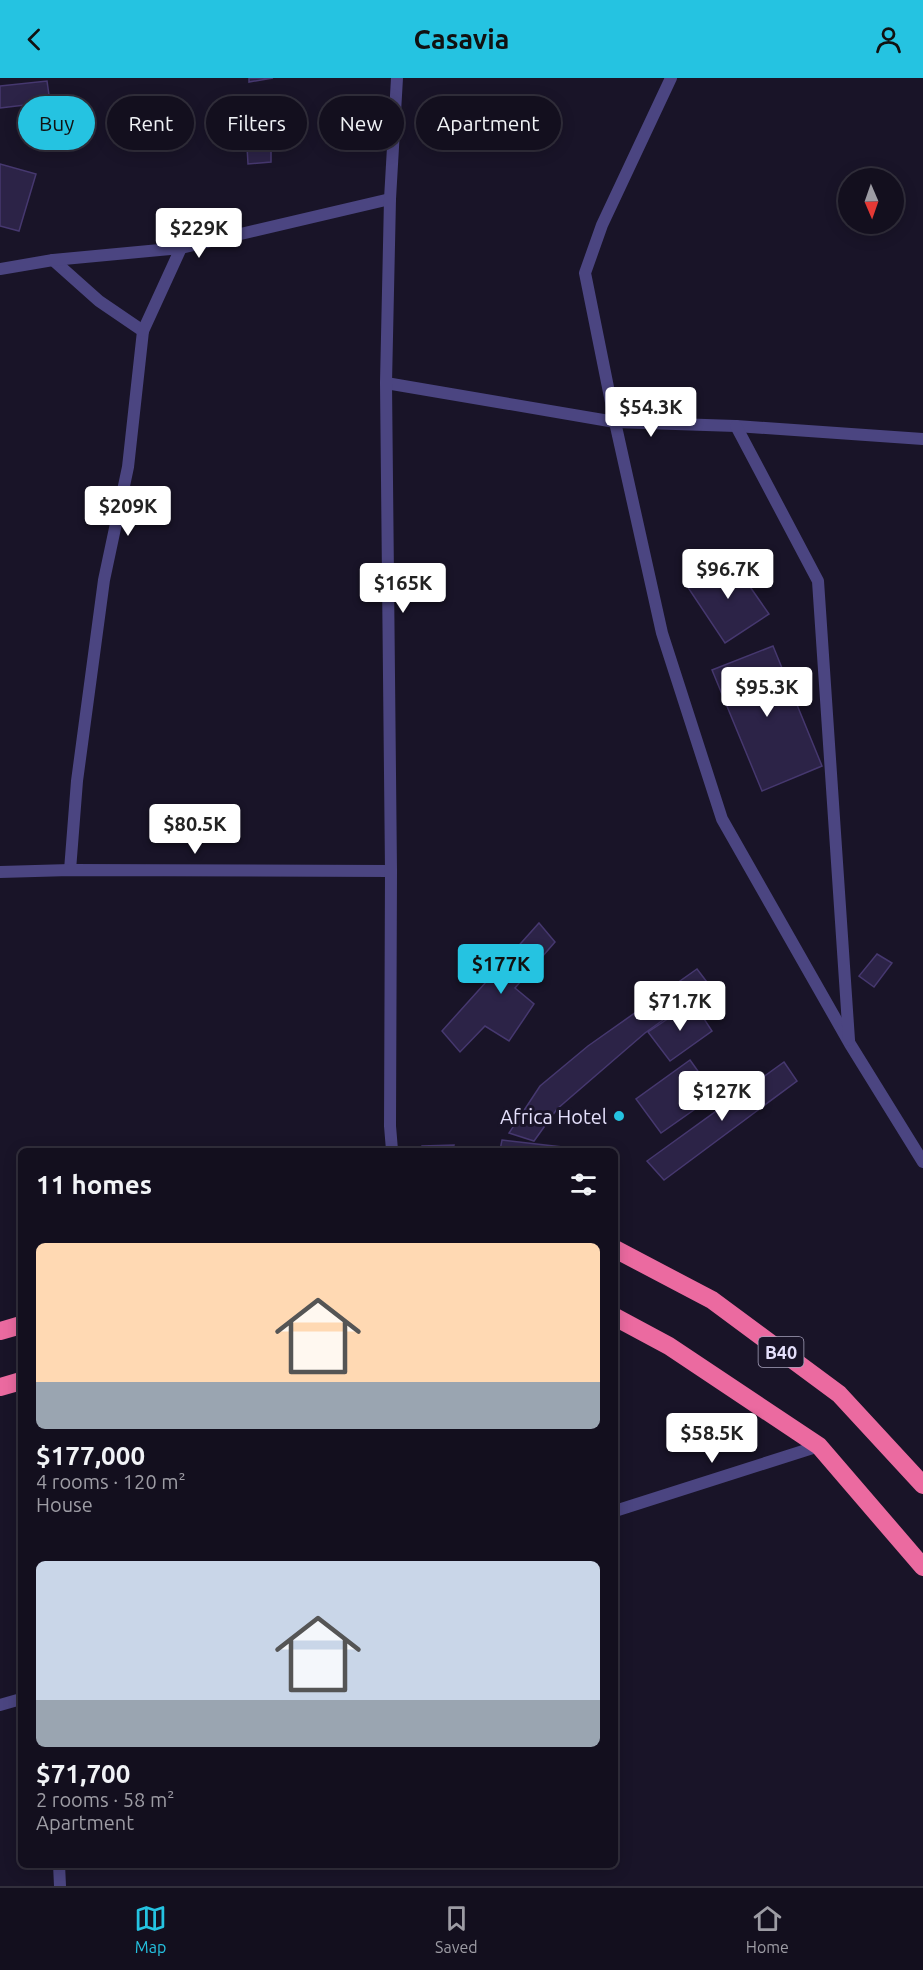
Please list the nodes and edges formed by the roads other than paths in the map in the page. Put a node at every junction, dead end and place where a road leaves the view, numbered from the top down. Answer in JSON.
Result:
{"nodes":[{"id":1,"x":397,"y":78,"type":"edge"},
{"id":2,"x":670,"y":78,"type":"edge"},
{"id":3,"x":390,"y":199,"type":"junction"},
{"id":4,"x":180,"y":248,"type":"junction"},
{"id":5,"x":53,"y":260,"type":"junction"},
{"id":6,"x":0,"y":269,"type":"edge"},
{"id":7,"x":143,"y":331,"type":"junction"},
{"id":8,"x":386,"y":383,"type":"junction"},
{"id":9,"x":615,"y":422,"type":"junction"},
{"id":10,"x":736,"y":426,"type":"junction"},
{"id":11,"x":923,"y":439,"type":"edge"},
{"id":12,"x":70,"y":870,"type":"junction"},
{"id":13,"x":391,"y":871,"type":"junction"},
{"id":14,"x":0,"y":872,"type":"edge"},
{"id":15,"x":850,"y":1044,"type":"junction"},
{"id":16,"x":392,"y":1148,"type":"edge"},
{"id":17,"x":923,"y":1162,"type":"edge"},
{"id":18,"x":618,"y":1251,"type":"edge"},
{"id":19,"x":618,"y":1319,"type":"edge"},
{"id":20,"x":18,"y":1326,"type":"edge"},
{"id":21,"x":0,"y":1331,"type":"edge"},
{"id":22,"x":18,"y":1382,"type":"edge"},
{"id":23,"x":0,"y":1387,"type":"edge"},
{"id":24,"x":819,"y":1446,"type":"junction"},
{"id":25,"x":923,"y":1485,"type":"edge"},
{"id":26,"x":618,"y":1510,"type":"edge"},
{"id":27,"x":923,"y":1567,"type":"edge"},
{"id":28,"x":18,"y":1700,"type":"edge"},
{"id":29,"x":0,"y":1705,"type":"edge"},
{"id":30,"x":59,"y":1868,"type":"edge"},
{"id":31,"x":60,"y":1886,"type":"edge"}],
"edges":[{"from":1,"to":3,"type":"street"},
{"from":2,"to":9,"type":"street"},
{"from":3,"to":4,"type":"street"},
{"from":3,"to":8,"type":"street"},
{"from":4,"to":5,"type":"street"},
{"from":4,"to":7,"type":"street"},
{"from":5,"to":6,"type":"street"},
{"from":5,"to":7,"type":"street"},
{"from":7,"to":12,"type":"street"},
{"from":8,"to":9,"type":"street"},
{"from":8,"to":13,"type":"street"},
{"from":9,"to":10,"type":"street"},
{"from":9,"to":15,"type":"street"},
{"from":10,"to":11,"type":"street"},
{"from":10,"to":15,"type":"street"},
{"from":12,"to":13,"type":"street"},
{"from":12,"to":14,"type":"street"},
{"from":13,"to":16,"type":"street"},
{"from":15,"to":17,"type":"street"},
{"from":18,"to":25,"type":"highway","number":"B40"},
{"from":19,"to":24,"type":"highway"},
{"from":20,"to":21,"type":"highway"},
{"from":22,"to":23,"type":"highway"},
{"from":24,"to":26,"type":"street"},
{"from":24,"to":27,"type":"highway"},
{"from":28,"to":29,"type":"street"},
{"from":30,"to":31,"type":"street"}]}
